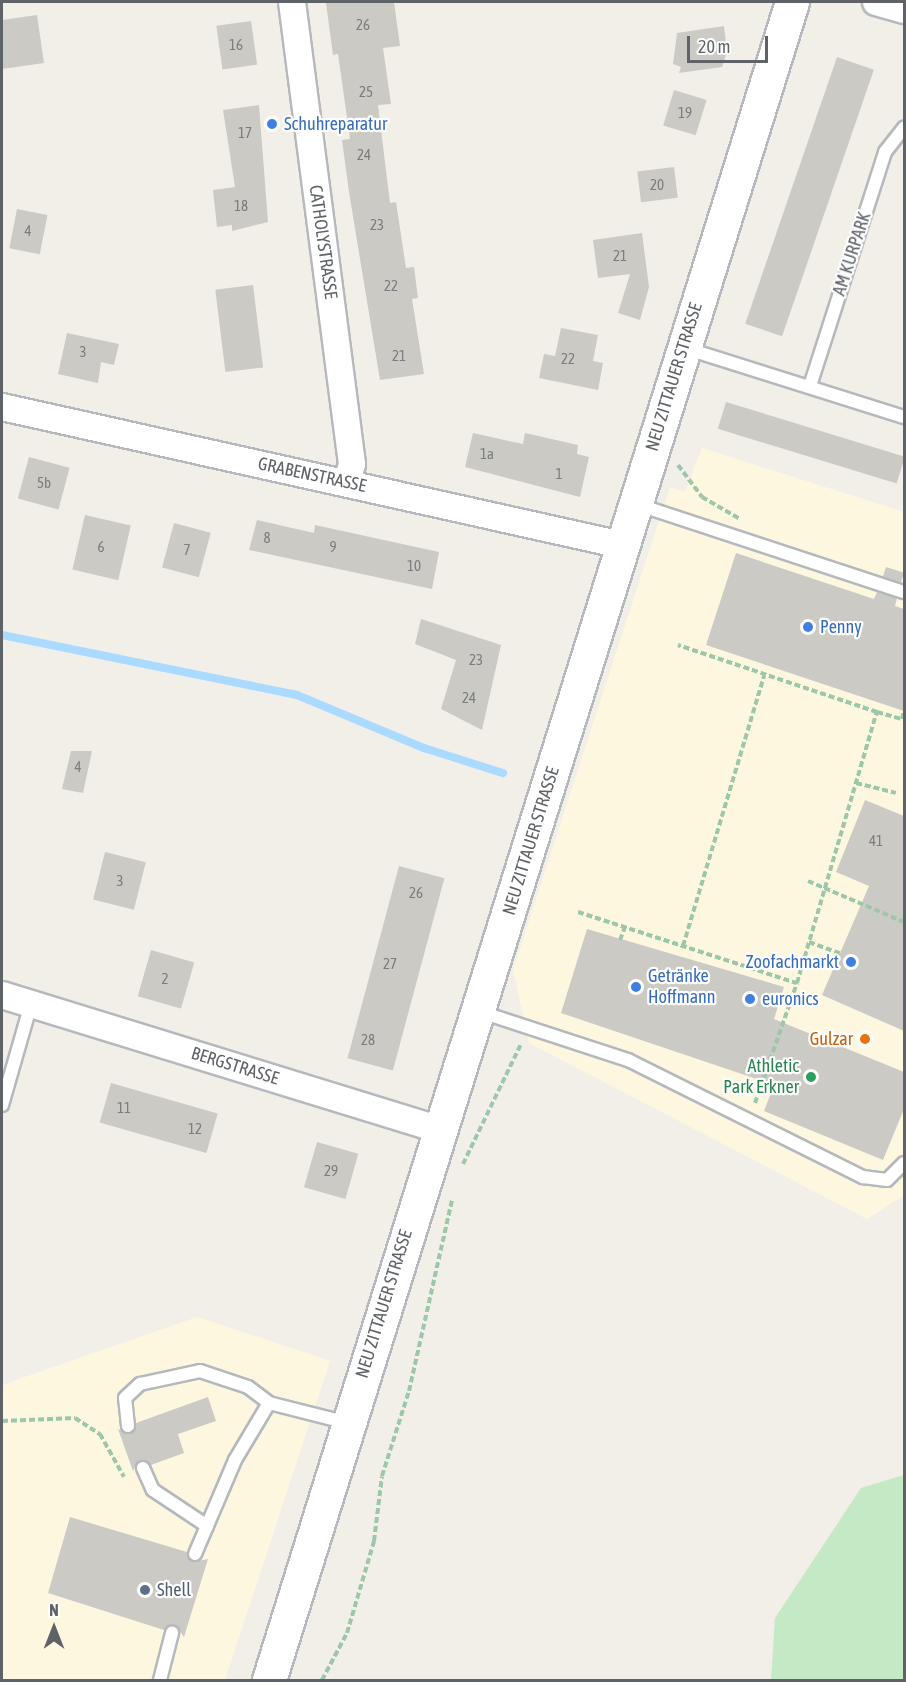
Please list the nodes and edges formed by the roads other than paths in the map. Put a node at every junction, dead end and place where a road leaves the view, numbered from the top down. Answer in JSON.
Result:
{"nodes":[{"id":1,"x":292,"y":2,"type":"edge"},
{"id":2,"x":792,"y":2,"type":"edge"},
{"id":3,"x":876,"y":2,"type":"edge"},
{"id":4,"x":904,"y":10,"type":"edge"},
{"id":5,"x":904,"y":128,"type":"edge"},
{"id":6,"x":683,"y":347,"type":"junction"},
{"id":7,"x":810,"y":386,"type":"junction"},
{"id":8,"x":2,"y":407,"type":"edge"},
{"id":9,"x":904,"y":417,"type":"edge"},
{"id":10,"x":347,"y":482,"type":"junction"},
{"id":11,"x":635,"y":503,"type":"junction"},
{"id":12,"x":622,"y":545,"type":"junction"},
{"id":13,"x":904,"y":592,"type":"edge"},
{"id":14,"x":2,"y":995,"type":"edge"},
{"id":15,"x":31,"y":1004,"type":"junction"},
{"id":16,"x":477,"y":1011,"type":"junction"},
{"id":17,"x":2,"y":1106,"type":"edge"},
{"id":18,"x":438,"y":1129,"type":"junction"},
{"id":19,"x":904,"y":1163,"type":"edge"},
{"id":20,"x":269,"y":1403,"type":"junction"},
{"id":21,"x":349,"y":1423,"type":"junction"},
{"id":22,"x":128,"y":1426,"type":"dead end"},
{"id":23,"x":143,"y":1468,"type":"dead end"},
{"id":24,"x":207,"y":1526,"type":"junction"},
{"id":25,"x":195,"y":1554,"type":"dead end"},
{"id":26,"x":172,"y":1632,"type":"dead end"},
{"id":27,"x":160,"y":1680,"type":"edge"},
{"id":28,"x":269,"y":1680,"type":"edge"}],
"edges":[{"from":1,"to":10,"type":"street","name":"CATHOLYSTRASSE"},
{"from":2,"to":6,"type":"main road","name":"NEU ZITTAUER STRASSE"},
{"from":3,"to":4,"type":"street"},
{"from":5,"to":7,"type":"lane","name":"AM KURPARK"},
{"from":6,"to":7,"type":"lane"},
{"from":6,"to":11,"type":"main road","name":"NEU ZITTAUER STRASSE"},
{"from":7,"to":9,"type":"lane"},
{"from":8,"to":10,"type":"street","name":"GRABENSTRASSE"},
{"from":10,"to":12,"type":"street","name":"GRABENSTRASSE"},
{"from":11,"to":12,"type":"main road","name":"NEU ZITTAUER STRASSE"},
{"from":11,"to":13,"type":"lane"},
{"from":12,"to":16,"type":"main road","name":"NEU ZITTAUER STRASSE"},
{"from":14,"to":15,"type":"street","name":"BERGSTRASSE"},
{"from":15,"to":17,"type":"lane"},
{"from":15,"to":18,"type":"street","name":"BERGSTRASSE"},
{"from":16,"to":18,"type":"main road","name":"NEU ZITTAUER STRASSE"},
{"from":16,"to":19,"type":"lane"},
{"from":18,"to":21,"type":"main road","name":"NEU ZITTAUER STRASSE"},
{"from":20,"to":21,"type":"lane"},
{"from":20,"to":22,"type":"lane"},
{"from":20,"to":24,"type":"lane"},
{"from":21,"to":28,"type":"main road","name":"NEU ZITTAUER STRASSE"},
{"from":23,"to":24,"type":"lane"},
{"from":24,"to":25,"type":"lane"},
{"from":26,"to":27,"type":"lane"}]}
